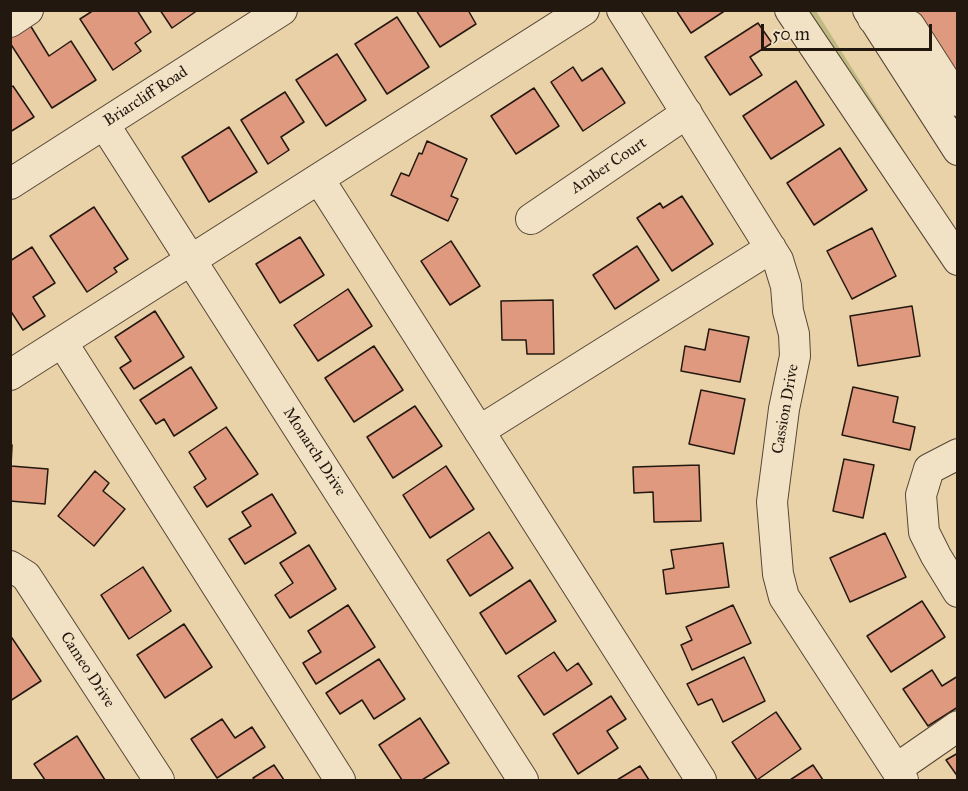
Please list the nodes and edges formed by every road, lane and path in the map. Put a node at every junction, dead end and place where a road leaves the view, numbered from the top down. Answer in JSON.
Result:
{"nodes":[{"id":1,"x":28,"y":10,"type":"edge"},
{"id":2,"x":282,"y":10,"type":"edge"},
{"id":3,"x":584,"y":10,"type":"edge"},
{"id":4,"x":622,"y":10,"type":"edge"},
{"id":5,"x":790,"y":10,"type":"edge"},
{"id":6,"x":871,"y":15,"type":"edge"},
{"id":7,"x":10,"y":22,"type":"edge"},
{"id":8,"x":957,"y":101,"type":"edge"},
{"id":9,"x":687,"y":113,"type":"junction"},
{"id":10,"x":104,"y":124,"type":"junction"},
{"id":11,"x":957,"y":150,"type":"edge"},
{"id":12,"x":319,"y":179,"type":"junction"},
{"id":13,"x":10,"y":184,"type":"edge"},
{"id":14,"x":531,"y":219,"type":"dead end"},
{"id":15,"x":771,"y":248,"type":"junction"},
{"id":16,"x":191,"y":260,"type":"junction"},
{"id":17,"x":957,"y":260,"type":"edge"},
{"id":18,"x":62,"y":342,"type":"junction"},
{"id":19,"x":10,"y":375,"type":"edge"},
{"id":20,"x":479,"y":431,"type":"junction"},
{"id":21,"x":957,"y":454,"type":"edge"},
{"id":22,"x":10,"y":566,"type":"edge"},
{"id":23,"x":957,"y":592,"type":"edge"},
{"id":24,"x":957,"y":726,"type":"edge"},
{"id":25,"x":899,"y":775,"type":"edge"},
{"id":26,"x":159,"y":780,"type":"edge"},
{"id":27,"x":340,"y":780,"type":"edge"},
{"id":28,"x":523,"y":780,"type":"edge"},
{"id":29,"x":701,"y":780,"type":"edge"}],
"edges":[{"from":1,"to":7,"type":"street"},
{"from":2,"to":10,"type":"street","name":"Briarcliff Road"},
{"from":3,"to":12,"type":"street"},
{"from":4,"to":9,"type":"street","name":"Cassion Drive"},
{"from":5,"to":17,"type":"street"},
{"from":6,"to":8,"type":"street"},
{"from":6,"to":11,"type":"street"},
{"from":9,"to":14,"type":"street","name":"Amber Court"},
{"from":9,"to":15,"type":"street","name":"Cassion Drive"},
{"from":10,"to":13,"type":"street","name":"Briarcliff Road"},
{"from":10,"to":16,"type":"street","name":"Monarch Drive"},
{"from":12,"to":16,"type":"street"},
{"from":12,"to":20,"type":"street"},
{"from":15,"to":20,"type":"street"},
{"from":15,"to":25,"type":"street","name":"Cassion Drive"},
{"from":16,"to":18,"type":"street"},
{"from":16,"to":28,"type":"street","name":"Monarch Drive"},
{"from":18,"to":19,"type":"street"},
{"from":18,"to":27,"type":"street"},
{"from":20,"to":29,"type":"street"},
{"from":21,"to":23,"type":"street"},
{"from":22,"to":26,"type":"street","name":"Cameo Drive"},
{"from":24,"to":25,"type":"street"}]}
